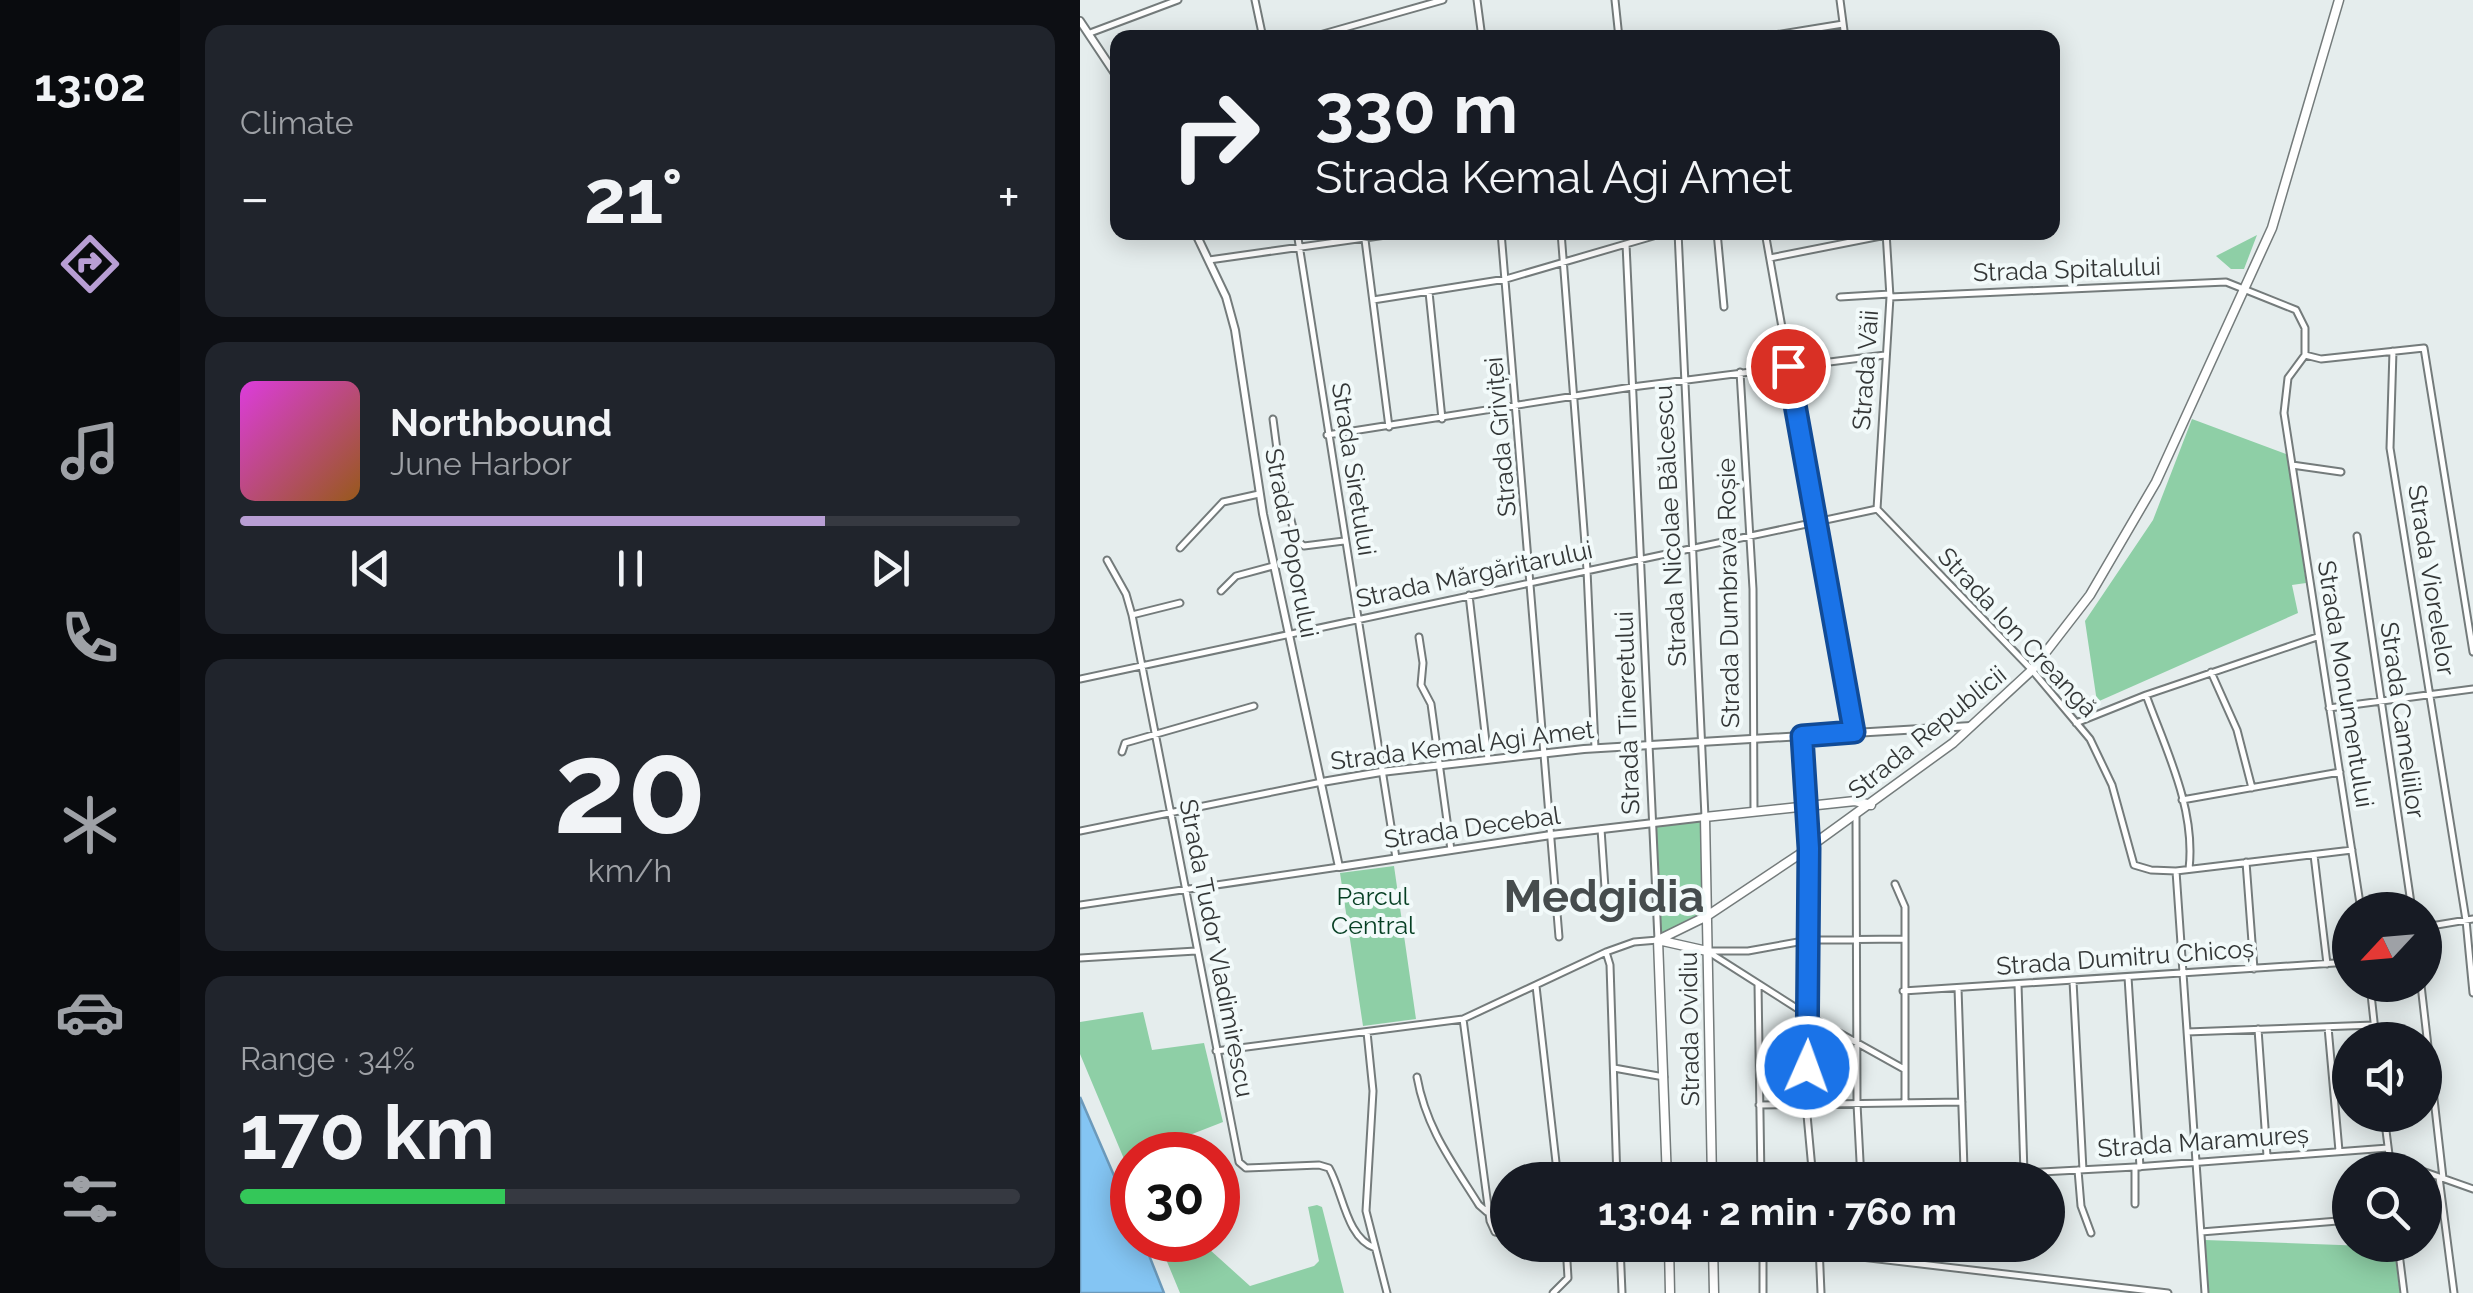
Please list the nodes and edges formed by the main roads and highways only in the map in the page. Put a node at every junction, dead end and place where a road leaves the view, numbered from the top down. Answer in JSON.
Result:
{"nodes":[{"id":1,"x":2338,"y":0,"type":"edge"},
{"id":2,"x":1871,"y":806,"type":"junction"},
{"id":3,"x":1705,"y":817,"type":"joint"},
{"id":4,"x":1707,"y":916,"type":"junction"},
{"id":5,"x":1658,"y":940,"type":"junction"},
{"id":6,"x":1708,"y":951,"type":"junction"},
{"id":7,"x":1666,"y":1162,"type":"edge"},
{"id":8,"x":1712,"y":1162,"type":"edge"},
{"id":9,"x":1669,"y":1262,"type":"edge"},
{"id":10,"x":1713,"y":1262,"type":"edge"},
{"id":11,"x":1670,"y":1293,"type":"edge"},
{"id":12,"x":1714,"y":1293,"type":"edge"}],
"edges":[{"from":1,"to":2,"type":"main road","name":"Strada Republicii"},
{"from":2,"to":3,"type":"main road","name":"Strada Decebal"},
{"from":2,"to":4,"type":"main road","name":"Strada Republicii"},
{"from":3,"to":4,"type":"main road","name":"Strada Ovidiu"},
{"from":4,"to":5,"type":"main road","name":"Strada Republicii"},
{"from":4,"to":6,"type":"main road","name":"Strada Ovidiu"},
{"from":5,"to":6,"type":"main road"},
{"from":5,"to":7,"type":"main road","name":"Strada Tineretului"},
{"from":6,"to":8,"type":"main road","name":"Strada Ovidiu"},
{"from":9,"to":11,"type":"main road"},
{"from":10,"to":12,"type":"main road"}]}
